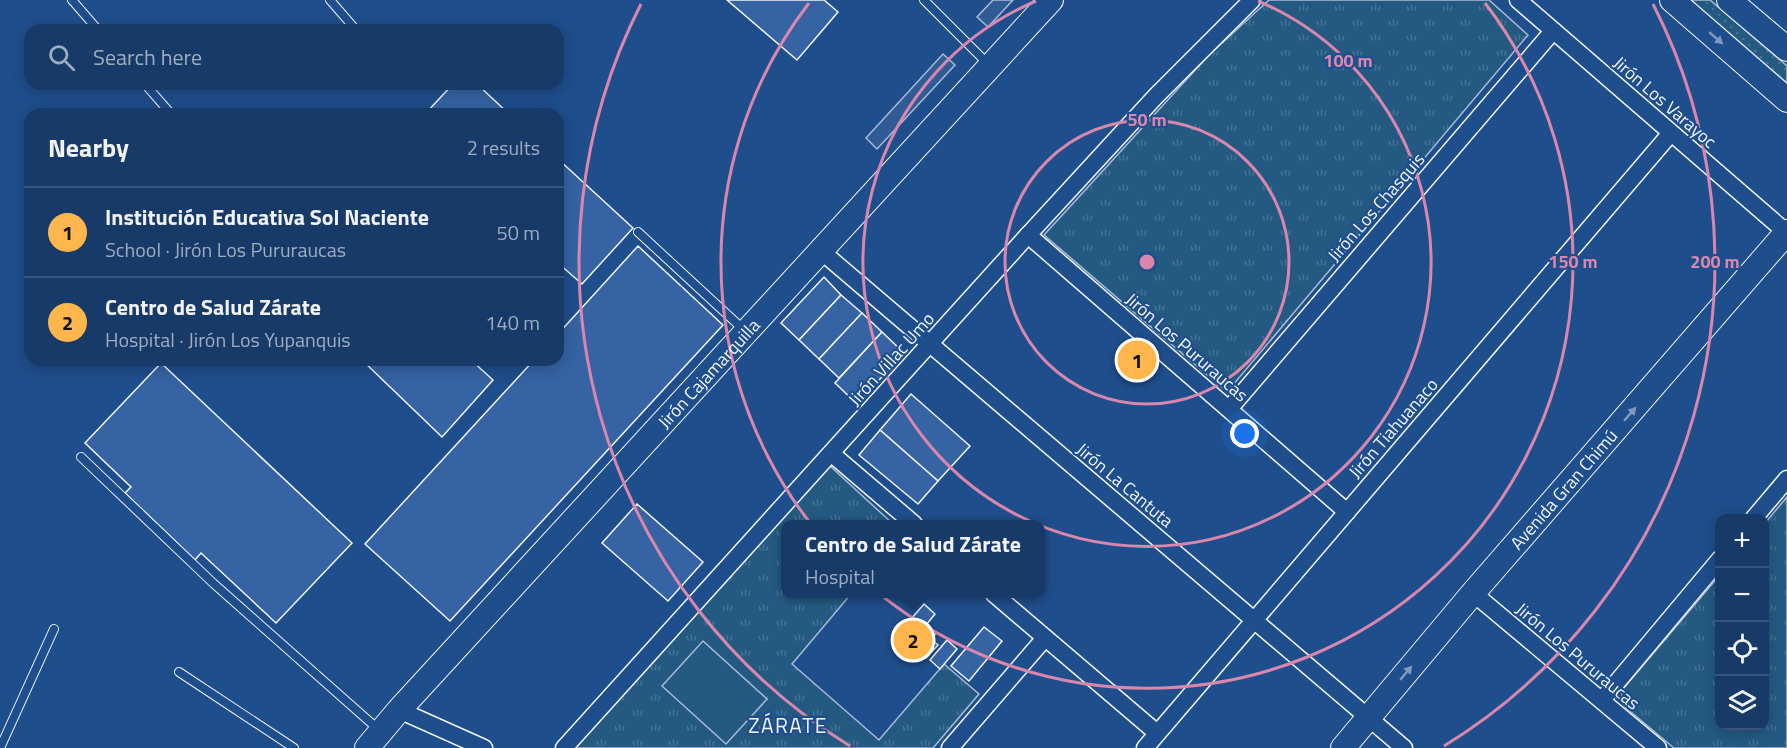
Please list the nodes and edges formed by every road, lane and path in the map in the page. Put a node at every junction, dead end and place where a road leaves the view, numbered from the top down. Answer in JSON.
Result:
{"nodes":[{"id":1,"x":72,"y":0,"type":"edge"},
{"id":2,"x":330,"y":0,"type":"edge"},
{"id":3,"x":924,"y":0,"type":"edge"},
{"id":4,"x":1051,"y":0,"type":"edge"},
{"id":5,"x":1252,"y":0,"type":"edge"},
{"id":6,"x":1518,"y":0,"type":"edge"},
{"id":7,"x":1672,"y":0,"type":"edge"},
{"id":8,"x":1729,"y":0,"type":"edge"},
{"id":9,"x":93,"y":24,"type":"edge"},
{"id":10,"x":351,"y":24,"type":"edge"},
{"id":11,"x":1553,"y":31,"type":"junction"},
{"id":12,"x":1787,"y":49,"type":"edge"},
{"id":13,"x":990,"y":66,"type":"junction"},
{"id":14,"x":150,"y":90,"type":"edge"},
{"id":15,"x":1787,"y":100,"type":"edge"},
{"id":16,"x":166,"y":108,"type":"edge"},
{"id":17,"x":1671,"y":133,"type":"junction"},
{"id":18,"x":638,"y":232,"type":"dead end"},
{"id":19,"x":1787,"y":232,"type":"edge"},
{"id":20,"x":1028,"y":235,"type":"junction"},
{"id":21,"x":821,"y":251,"type":"junction"},
{"id":22,"x":747,"y":333,"type":"junction"},
{"id":23,"x":930,"y":344,"type":"junction"},
{"id":24,"x":1229,"y":409,"type":"junction"},
{"id":25,"x":832,"y":454,"type":"junction"},
{"id":26,"x":81,"y":457,"type":"dead end"},
{"id":27,"x":1787,"y":479,"type":"edge"},
{"id":28,"x":1347,"y":512,"type":"junction"},
{"id":29,"x":1758,"y":514,"type":"edge"},
{"id":30,"x":908,"y":520,"type":"edge"},
{"id":31,"x":1715,"y":564,"type":"edge"},
{"id":32,"x":1473,"y":594,"type":"junction"},
{"id":33,"x":999,"y":598,"type":"edge"},
{"id":34,"x":1254,"y":620,"type":"junction"},
{"id":35,"x":54,"y":629,"type":"dead end"},
{"id":36,"x":1045,"y":638,"type":"junction"},
{"id":37,"x":179,"y":672,"type":"dead end"},
{"id":38,"x":1602,"y":700,"type":"junction"},
{"id":39,"x":399,"y":710,"type":"junction"},
{"id":40,"x":1368,"y":717,"type":"junction"},
{"id":41,"x":1157,"y":733,"type":"junction"},
{"id":42,"x":374,"y":740,"type":"edge"},
{"id":43,"x":0,"y":748,"type":"edge"},
{"id":44,"x":294,"y":748,"type":"edge"},
{"id":45,"x":484,"y":748,"type":"edge"},
{"id":46,"x":564,"y":748,"type":"edge"},
{"id":47,"x":950,"y":748,"type":"edge"},
{"id":48,"x":1145,"y":748,"type":"edge"},
{"id":49,"x":1343,"y":748,"type":"edge"},
{"id":50,"x":1404,"y":748,"type":"edge"},
{"id":51,"x":1658,"y":748,"type":"edge"}],
"edges":[{"from":1,"to":9,"type":"lane"},
{"from":2,"to":10,"type":"lane"},
{"from":3,"to":13,"type":"lane"},
{"from":4,"to":13,"type":"street","name":"Jirón Cajamarquilla"},
{"from":5,"to":20,"type":"street","name":"Jirón Villac Umo"},
{"from":6,"to":11,"type":"street","name":"Jirón Los Varayoc"},
{"from":7,"to":15,"type":"street","one_way":true},
{"from":8,"to":12,"type":"street"},
{"from":11,"to":17,"type":"street","name":"Jirón Los Varayoc"},
{"from":11,"to":24,"type":"street","name":"Jirón Los Chasquis"},
{"from":13,"to":21,"type":"street","name":"Jirón Cajamarquilla"},
{"from":14,"to":16,"type":"lane"},
{"from":17,"to":19,"type":"street","name":"Jirón Los Varayoc"},
{"from":17,"to":28,"type":"street","name":"Jirón Tiahuanaco"},
{"from":18,"to":22,"type":"lane"},
{"from":32,"to":19,"type":"street","name":"Avenida Gran Chimú","one_way":true},
{"from":20,"to":23,"type":"street","name":"Jirón Villac Umo"},
{"from":20,"to":24,"type":"street","name":"Jirón Los Pururaucas"},
{"from":21,"to":22,"type":"street","name":"Jirón Cajamarquilla"},
{"from":21,"to":23,"type":"street","name":"Jirón La Cantuta"},
{"from":22,"to":39,"type":"street","name":"Jirón Cajamarquilla"},
{"from":23,"to":25,"type":"street","name":"Jirón Villac Umo"},
{"from":23,"to":34,"type":"street","name":"Jirón La Cantuta"},
{"from":24,"to":28,"type":"street","name":"Jirón Los Pururaucas"},
{"from":25,"to":30,"type":"street"},
{"from":25,"to":46,"type":"street","name":"Jirón Villac Umo"},
{"from":26,"to":42,"type":"lane"},
{"from":27,"to":29,"type":"street"},
{"from":28,"to":34,"type":"street","name":"Jirón Tiahuanaco"},
{"from":31,"to":38,"type":"street"},
{"from":32,"to":38,"type":"street","name":"Jirón Los Pururaucas"},
{"from":40,"to":32,"type":"street","name":"Avenida Gran Chimú","one_way":true},
{"from":33,"to":36,"type":"street"},
{"from":34,"to":40,"type":"street","name":"Jirón La Cantuta"},
{"from":34,"to":41,"type":"street","name":"Jirón Tiahuanaco"},
{"from":35,"to":43,"type":"lane"},
{"from":36,"to":41,"type":"street"},
{"from":36,"to":47,"type":"street"},
{"from":37,"to":44,"type":"lane"},
{"from":38,"to":51,"type":"street","name":"Jirón Los Pururaucas"},
{"from":39,"to":42,"type":"street","name":"Jirón Cajamarquilla"},
{"from":39,"to":45,"type":"street"},
{"from":40,"to":49,"type":"street","name":"Avenida Gran Chimú"},
{"from":40,"to":50,"type":"street","name":"Jirón La Cantuta"},
{"from":41,"to":48,"type":"street","name":"Jirón Tiahuanaco"}]}
